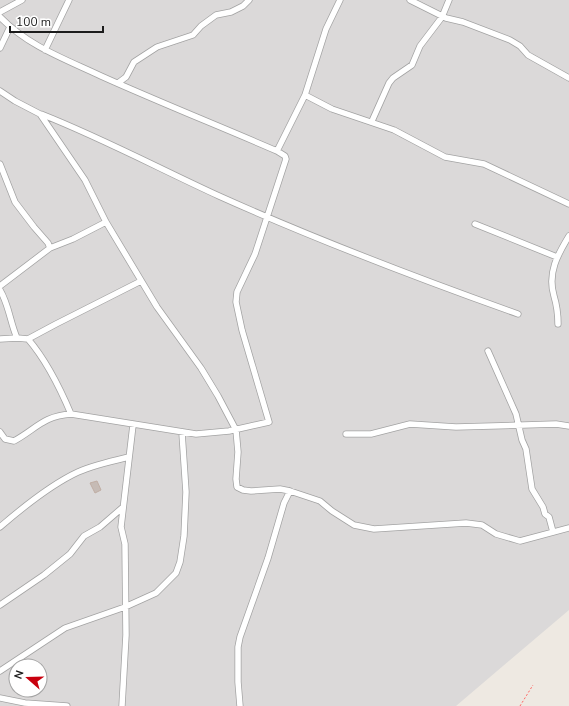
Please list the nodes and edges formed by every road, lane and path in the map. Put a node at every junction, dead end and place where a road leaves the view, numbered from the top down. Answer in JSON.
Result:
{"nodes":[{"id":1,"x":22,"y":0,"type":"edge"},
{"id":2,"x":69,"y":0,"type":"edge"},
{"id":3,"x":249,"y":0,"type":"edge"},
{"id":4,"x":340,"y":0,"type":"edge"},
{"id":5,"x":410,"y":0,"type":"edge"},
{"id":6,"x":449,"y":0,"type":"edge"},
{"id":7,"x":0,"y":12,"type":"edge"},
{"id":8,"x":0,"y":17,"type":"edge"},
{"id":9,"x":442,"y":17,"type":"junction"},
{"id":10,"x":10,"y":27,"type":"junction"},
{"id":11,"x":0,"y":48,"type":"edge"},
{"id":12,"x":45,"y":50,"type":"junction"},
{"id":13,"x":569,"y":78,"type":"edge"},
{"id":14,"x":118,"y":84,"type":"junction"},
{"id":15,"x":0,"y":91,"type":"edge"},
{"id":16,"x":306,"y":95,"type":"junction"},
{"id":17,"x":40,"y":114,"type":"junction"},
{"id":18,"x":372,"y":122,"type":"junction"},
{"id":19,"x":277,"y":151,"type":"junction"},
{"id":20,"x":0,"y":164,"type":"edge"},
{"id":21,"x":569,"y":204,"type":"edge"},
{"id":22,"x":267,"y":217,"type":"junction"},
{"id":23,"x":106,"y":222,"type":"junction"},
{"id":24,"x":475,"y":224,"type":"dead end"},
{"id":25,"x":569,"y":236,"type":"edge"},
{"id":26,"x":50,"y":248,"type":"junction"},
{"id":27,"x":557,"y":257,"type":"junction"},
{"id":28,"x":140,"y":281,"type":"junction"},
{"id":29,"x":0,"y":286,"type":"edge"},
{"id":30,"x":0,"y":290,"type":"edge"},
{"id":31,"x":518,"y":314,"type":"dead end"},
{"id":32,"x":558,"y":324,"type":"dead end"},
{"id":33,"x":17,"y":338,"type":"junction"},
{"id":34,"x":0,"y":339,"type":"edge"},
{"id":35,"x":28,"y":339,"type":"junction"},
{"id":36,"x":488,"y":350,"type":"dead end"},
{"id":37,"x":71,"y":414,"type":"junction"},
{"id":38,"x":133,"y":425,"type":"junction"},
{"id":39,"x":519,"y":426,"type":"junction"},
{"id":40,"x":569,"y":426,"type":"edge"},
{"id":41,"x":236,"y":430,"type":"junction"},
{"id":42,"x":0,"y":432,"type":"edge"},
{"id":43,"x":182,"y":433,"type":"junction"},
{"id":44,"x":346,"y":434,"type":"dead end"},
{"id":45,"x":129,"y":457,"type":"junction"},
{"id":46,"x":290,"y":491,"type":"junction"},
{"id":47,"x":122,"y":508,"type":"junction"},
{"id":48,"x":0,"y":528,"type":"edge"},
{"id":49,"x":569,"y":528,"type":"edge"},
{"id":50,"x":553,"y":532,"type":"junction"},
{"id":51,"x":0,"y":606,"type":"edge"},
{"id":52,"x":125,"y":607,"type":"junction"},
{"id":53,"x":0,"y":671,"type":"edge"},
{"id":54,"x":533,"y":685,"type":"dead end"},
{"id":55,"x":0,"y":698,"type":"edge"},
{"id":56,"x":67,"y":706,"type":"edge"},
{"id":57,"x":122,"y":706,"type":"edge"},
{"id":58,"x":240,"y":706,"type":"edge"},
{"id":59,"x":520,"y":706,"type":"edge"}],
"edges":[{"from":1,"to":7,"type":"street"},
{"from":2,"to":12,"type":"street"},
{"from":3,"to":14,"type":"street"},
{"from":4,"to":16,"type":"street"},
{"from":5,"to":9,"type":"street"},
{"from":6,"to":9,"type":"street"},
{"from":8,"to":10,"type":"street"},
{"from":9,"to":13,"type":"street"},
{"from":9,"to":18,"type":"street"},
{"from":10,"to":11,"type":"street"},
{"from":10,"to":12,"type":"street"},
{"from":12,"to":14,"type":"street"},
{"from":14,"to":19,"type":"street"},
{"from":15,"to":17,"type":"street"},
{"from":16,"to":18,"type":"street"},
{"from":16,"to":19,"type":"street"},
{"from":17,"to":22,"type":"street"},
{"from":17,"to":23,"type":"street"},
{"from":18,"to":21,"type":"street"},
{"from":19,"to":22,"type":"street"},
{"from":20,"to":26,"type":"street"},
{"from":22,"to":31,"type":"street"},
{"from":22,"to":41,"type":"street"},
{"from":23,"to":26,"type":"street"},
{"from":23,"to":28,"type":"street"},
{"from":24,"to":27,"type":"street"},
{"from":25,"to":27,"type":"street"},
{"from":26,"to":29,"type":"street"},
{"from":27,"to":32,"type":"street"},
{"from":28,"to":35,"type":"street"},
{"from":28,"to":41,"type":"street"},
{"from":30,"to":33,"type":"street"},
{"from":33,"to":34,"type":"street"},
{"from":33,"to":35,"type":"street"},
{"from":35,"to":37,"type":"street"},
{"from":36,"to":39,"type":"street"},
{"from":37,"to":38,"type":"street"},
{"from":37,"to":42,"type":"street"},
{"from":38,"to":43,"type":"street"},
{"from":38,"to":45,"type":"street"},
{"from":39,"to":40,"type":"street"},
{"from":39,"to":44,"type":"street"},
{"from":39,"to":50,"type":"street"},
{"from":41,"to":43,"type":"street"},
{"from":41,"to":46,"type":"street"},
{"from":43,"to":52,"type":"street"},
{"from":45,"to":47,"type":"street"},
{"from":45,"to":48,"type":"street"},
{"from":46,"to":50,"type":"street"},
{"from":46,"to":58,"type":"street"},
{"from":47,"to":51,"type":"street"},
{"from":47,"to":52,"type":"street"},
{"from":49,"to":50,"type":"street"},
{"from":52,"to":53,"type":"street"},
{"from":52,"to":57,"type":"street"},
{"from":54,"to":59,"type":"path"},
{"from":55,"to":56,"type":"street"}]}
